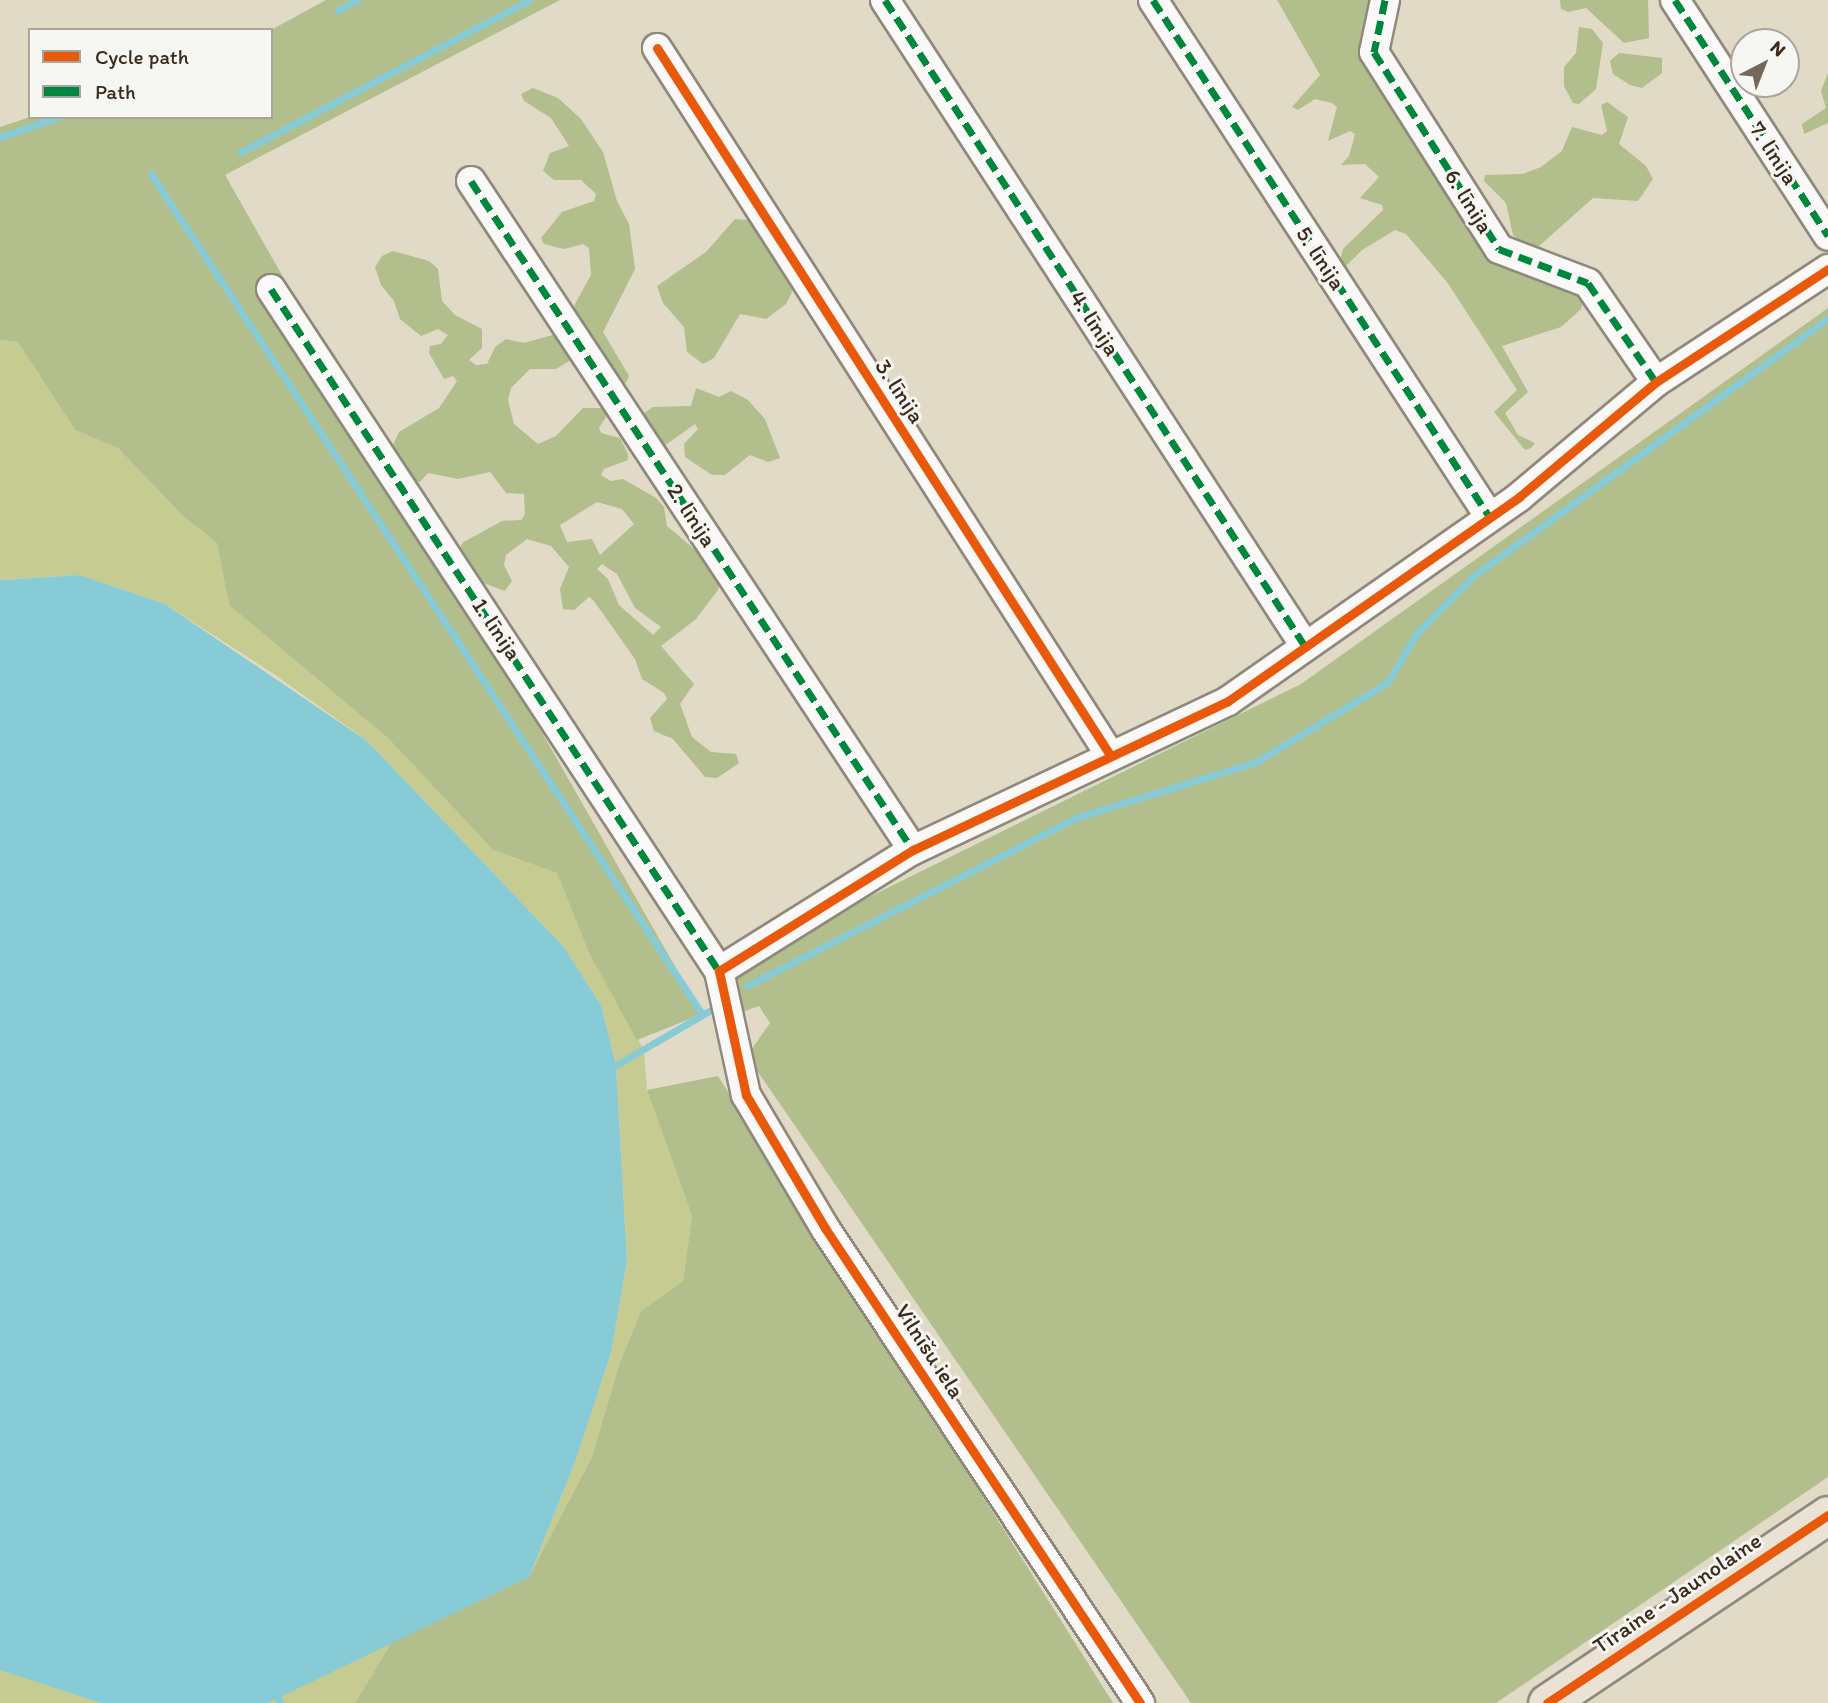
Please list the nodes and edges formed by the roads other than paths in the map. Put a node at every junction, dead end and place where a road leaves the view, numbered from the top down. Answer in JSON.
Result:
{"nodes":[{"id":1,"x":885,"y":0,"type":"edge"},
{"id":2,"x":1153,"y":0,"type":"edge"},
{"id":3,"x":1385,"y":0,"type":"edge"},
{"id":4,"x":1675,"y":0,"type":"edge"},
{"id":5,"x":657,"y":48,"type":"dead end"},
{"id":6,"x":471,"y":180,"type":"dead end"},
{"id":7,"x":1828,"y":236,"type":"edge"},
{"id":8,"x":1828,"y":269,"type":"edge"},
{"id":9,"x":271,"y":289,"type":"dead end"},
{"id":10,"x":1656,"y":382,"type":"junction"},
{"id":11,"x":1489,"y":516,"type":"junction"},
{"id":12,"x":1304,"y":646,"type":"junction"},
{"id":13,"x":1110,"y":755,"type":"junction"},
{"id":14,"x":913,"y":850,"type":"junction"},
{"id":15,"x":719,"y":971,"type":"junction"},
{"id":16,"x":1828,"y":1515,"type":"edge"},
{"id":17,"x":1140,"y":1703,"type":"edge"},
{"id":18,"x":1547,"y":1703,"type":"edge"}],
"edges":[{"from":1,"to":12,"type":"street","name":"4. līnija"},
{"from":2,"to":11,"type":"street","name":"5. līnija"},
{"from":3,"to":10,"type":"street","name":"6. līnija"},
{"from":4,"to":7,"type":"street","name":"7. līnija"},
{"from":5,"to":13,"type":"street","name":"3. līnija"},
{"from":6,"to":14,"type":"street","name":"2. līnija"},
{"from":8,"to":10,"type":"street"},
{"from":9,"to":15,"type":"street","name":"1. līnija"},
{"from":10,"to":11,"type":"street"},
{"from":11,"to":12,"type":"street"},
{"from":12,"to":13,"type":"street"},
{"from":13,"to":14,"type":"street"},
{"from":14,"to":15,"type":"street"},
{"from":15,"to":17,"type":"street","name":"Vilnīšu iela"},
{"from":16,"to":18,"type":"main road","name":"Tīraine - Jaunolaine"}]}
